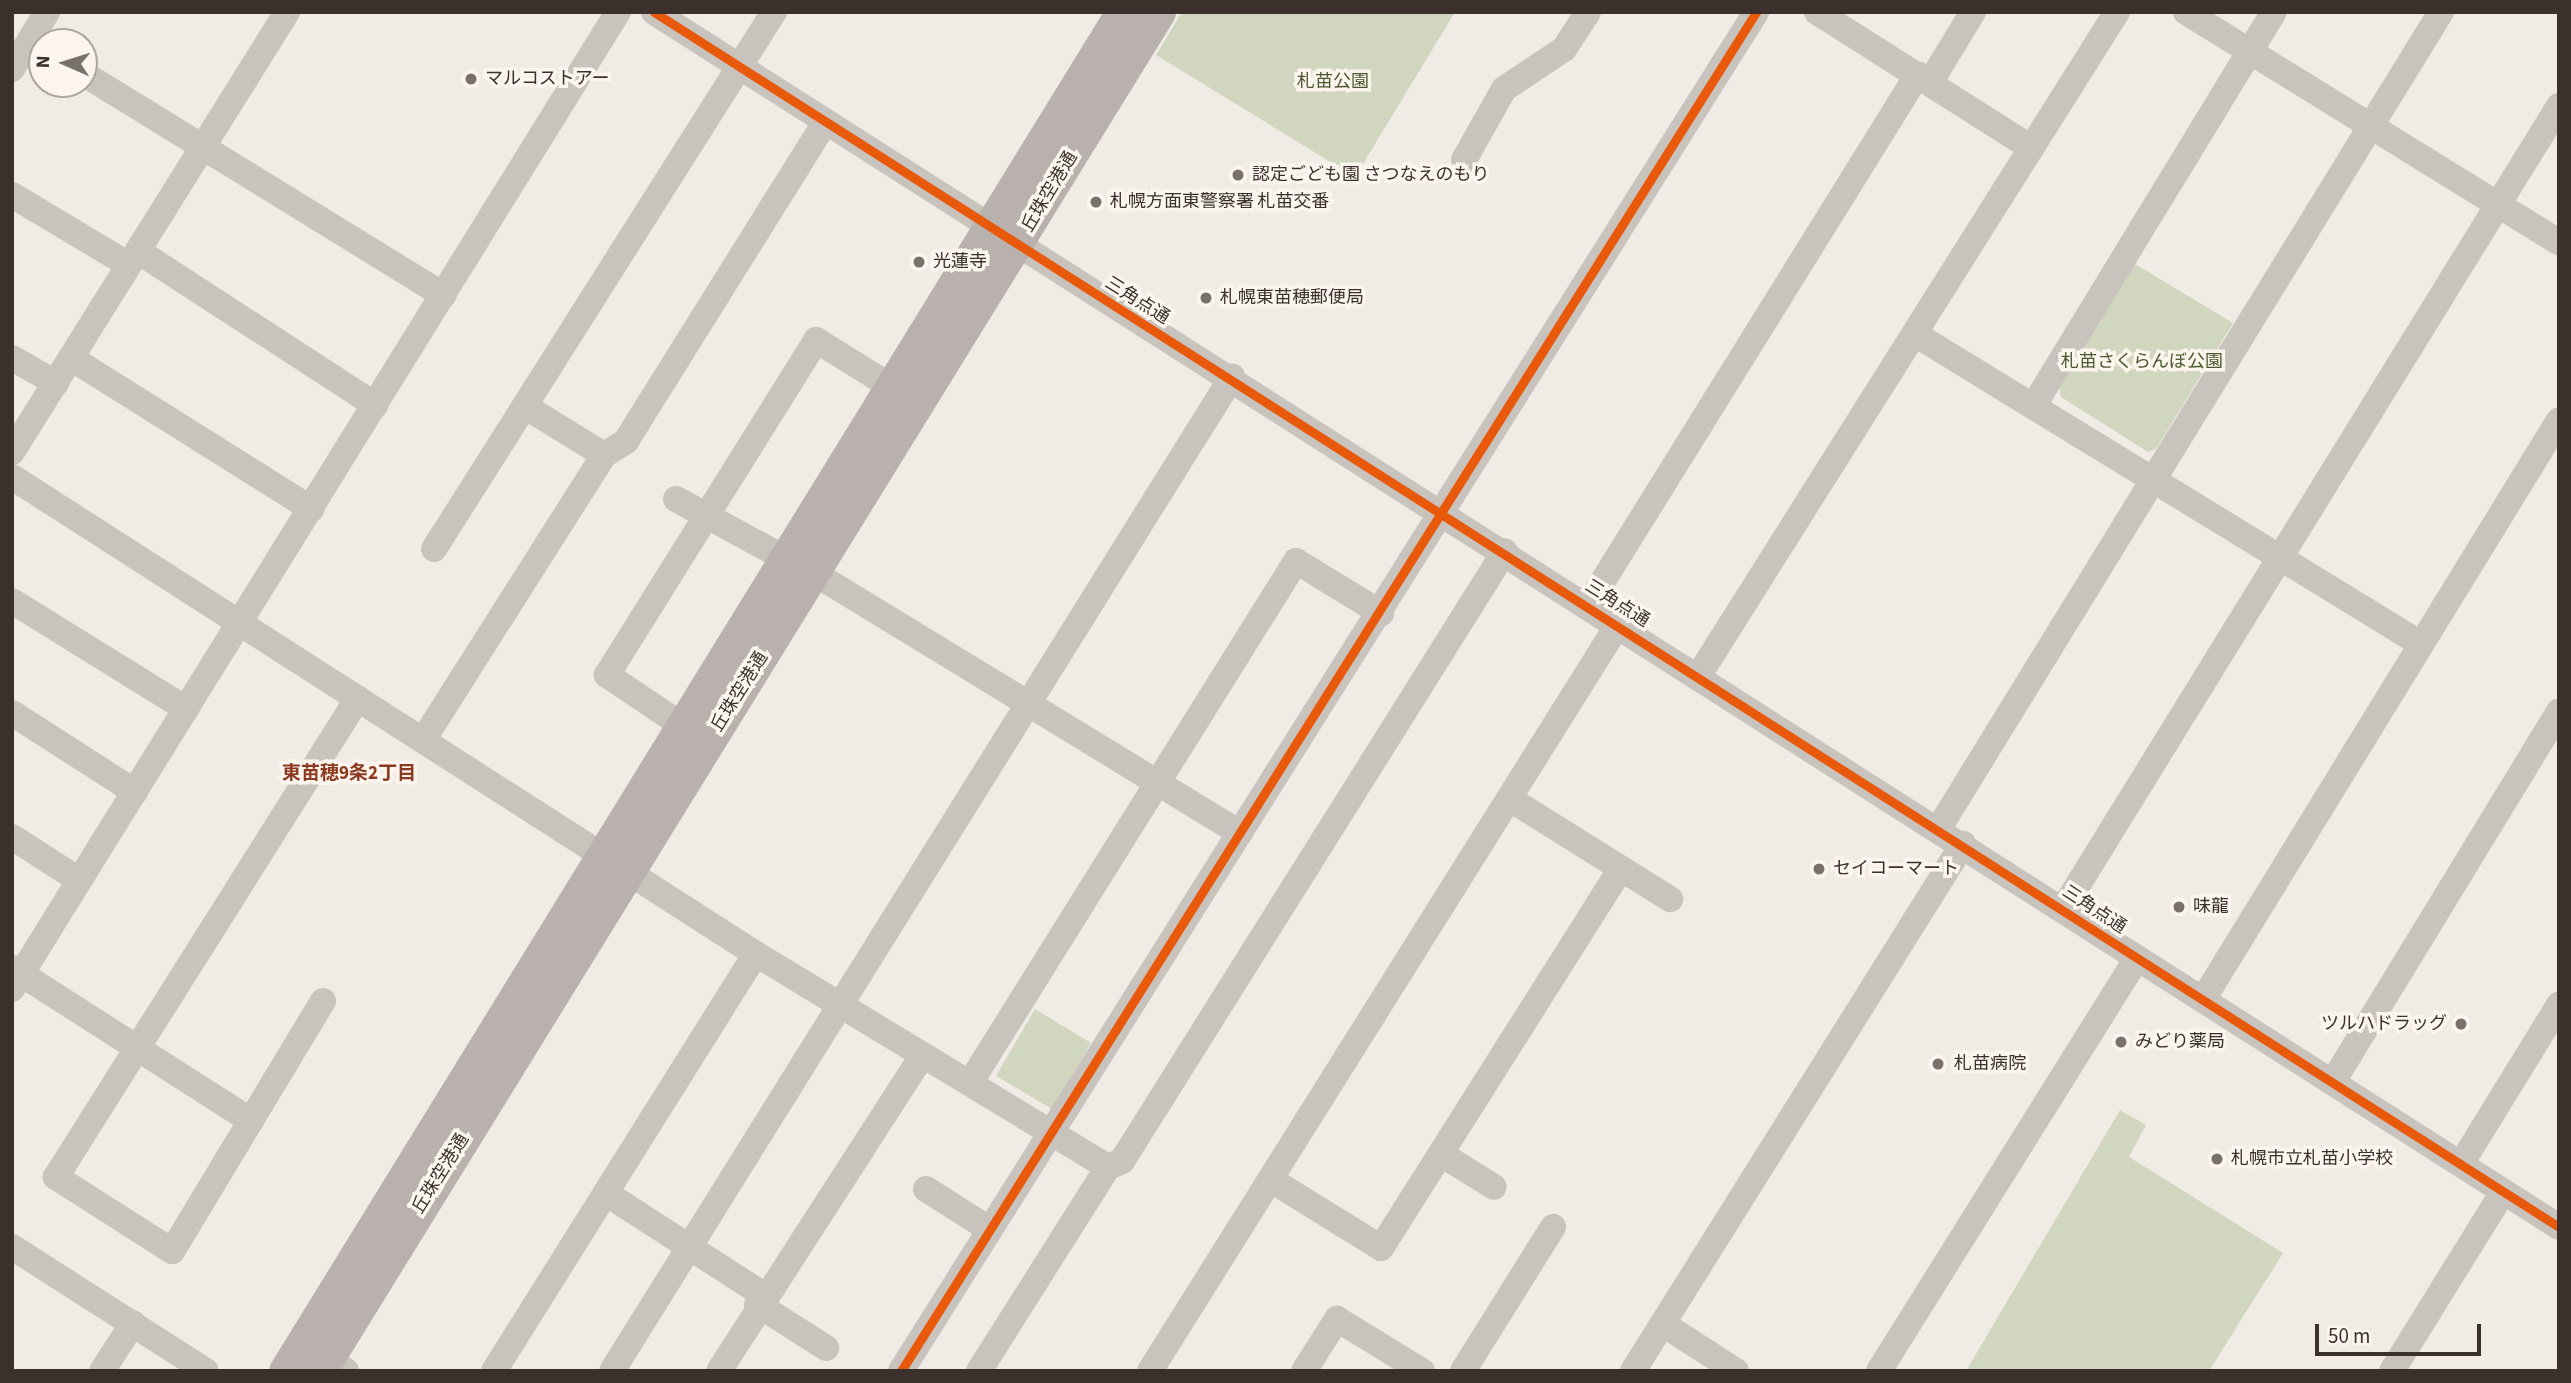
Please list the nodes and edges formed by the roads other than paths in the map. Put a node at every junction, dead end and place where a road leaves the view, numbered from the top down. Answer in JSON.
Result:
{"nodes":[{"id":1,"x":287,"y":12,"type":"edge"},
{"id":2,"x":618,"y":12,"type":"edge"},
{"id":3,"x":654,"y":12,"type":"edge"},
{"id":4,"x":774,"y":12,"type":"edge"},
{"id":5,"x":1122,"y":12,"type":"edge"},
{"id":6,"x":1159,"y":12,"type":"edge"},
{"id":7,"x":1587,"y":12,"type":"edge"},
{"id":8,"x":1756,"y":12,"type":"edge"},
{"id":9,"x":1817,"y":12,"type":"edge"},
{"id":10,"x":1973,"y":12,"type":"edge"},
{"id":11,"x":2117,"y":12,"type":"edge"},
{"id":12,"x":2186,"y":12,"type":"edge"},
{"id":13,"x":2274,"y":12,"type":"edge"},
{"id":14,"x":2441,"y":12,"type":"edge"},
{"id":15,"x":2249,"y":51,"type":"junction"},
{"id":16,"x":28,"y":54,"type":"edge"},
{"id":17,"x":741,"y":66,"type":"junction"},
{"id":18,"x":12,"y":69,"type":"edge"},
{"id":19,"x":1924,"y":78,"type":"junction"},
{"id":20,"x":98,"y":82,"type":"edge"},
{"id":21,"x":2559,"y":106,"type":"edge"},
{"id":22,"x":825,"y":122,"type":"junction"},
{"id":23,"x":2371,"y":127,"type":"junction"},
{"id":24,"x":204,"y":145,"type":"junction"},
{"id":25,"x":2031,"y":148,"type":"junction"},
{"id":26,"x":1464,"y":160,"type":"dead end"},
{"id":27,"x":12,"y":195,"type":"edge"},
{"id":28,"x":2499,"y":204,"type":"junction"},
{"id":29,"x":1004,"y":238,"type":"junction"},
{"id":30,"x":2559,"y":242,"type":"edge"},
{"id":31,"x":134,"y":258,"type":"junction"},
{"id":32,"x":443,"y":295,"type":"junction"},
{"id":33,"x":1915,"y":334,"type":"junction"},
{"id":34,"x":12,"y":358,"type":"edge"},
{"id":35,"x":71,"y":358,"type":"junction"},
{"id":36,"x":1231,"y":377,"type":"junction"},
{"id":37,"x":56,"y":383,"type":"junction"},
{"id":38,"x":893,"y":388,"type":"junction"},
{"id":39,"x":375,"y":405,"type":"junction"},
{"id":40,"x":2034,"y":405,"type":"junction"},
{"id":41,"x":526,"y":407,"type":"junction"},
{"id":42,"x":2559,"y":420,"type":"edge"},
{"id":43,"x":12,"y":452,"type":"edge"},
{"id":44,"x":604,"y":455,"type":"junction"},
{"id":45,"x":12,"y":477,"type":"edge"},
{"id":46,"x":2155,"y":478,"type":"junction"},
{"id":47,"x":676,"y":499,"type":"dead end"},
{"id":48,"x":312,"y":509,"type":"junction"},
{"id":49,"x":1442,"y":511,"type":"junction"},
{"id":50,"x":706,"y":518,"type":"junction"},
{"id":51,"x":434,"y":549,"type":"dead end"},
{"id":52,"x":1505,"y":551,"type":"junction"},
{"id":53,"x":2281,"y":554,"type":"junction"},
{"id":54,"x":799,"y":569,"type":"junction"},
{"id":55,"x":12,"y":601,"type":"edge"},
{"id":56,"x":1588,"y":605,"type":"junction"},
{"id":57,"x":1381,"y":613,"type":"junction"},
{"id":58,"x":241,"y":622,"type":"junction"},
{"id":59,"x":1619,"y":623,"type":"junction"},
{"id":60,"x":2421,"y":644,"type":"junction"},
{"id":61,"x":1699,"y":675,"type":"junction"},
{"id":62,"x":358,"y":698,"type":"junction"},
{"id":63,"x":1027,"y":704,"type":"junction"},
{"id":64,"x":186,"y":709,"type":"junction"},
{"id":65,"x":12,"y":713,"type":"edge"},
{"id":66,"x":2556,"y":721,"type":"edge"},
{"id":67,"x":683,"y":726,"type":"junction"},
{"id":68,"x":425,"y":737,"type":"junction"},
{"id":69,"x":1157,"y":783,"type":"junction"},
{"id":70,"x":135,"y":792,"type":"junction"},
{"id":71,"x":1510,"y":799,"type":"junction"},
{"id":72,"x":1939,"y":828,"type":"junction"},
{"id":73,"x":1240,"y":833,"type":"junction"},
{"id":74,"x":12,"y":837,"type":"edge"},
{"id":75,"x":1963,"y":844,"type":"junction"},
{"id":76,"x":616,"y":864,"type":"junction"},
{"id":77,"x":1621,"y":869,"type":"junction"},
{"id":78,"x":79,"y":880,"type":"junction"},
{"id":79,"x":1670,"y":899,"type":"dead end"},
{"id":80,"x":2063,"y":908,"type":"junction"},
{"id":81,"x":756,"y":954,"type":"junction"},
{"id":82,"x":2137,"y":958,"type":"junction"},
{"id":83,"x":15,"y":977,"type":"edge"},
{"id":84,"x":2204,"y":998,"type":"junction"},
{"id":85,"x":323,"y":1001,"type":"dead end"},
{"id":86,"x":841,"y":1003,"type":"junction"},
{"id":87,"x":2559,"y":1005,"type":"edge"},
{"id":88,"x":141,"y":1048,"type":"junction"},
{"id":89,"x":922,"y":1056,"type":"junction"},
{"id":90,"x":2334,"y":1080,"type":"junction"},
{"id":91,"x":970,"y":1083,"type":"junction"},
{"id":92,"x":251,"y":1121,"type":"junction"},
{"id":93,"x":1053,"y":1131,"type":"junction"},
{"id":94,"x":1441,"y":1154,"type":"junction"},
{"id":95,"x":2460,"y":1164,"type":"junction"},
{"id":96,"x":1108,"y":1167,"type":"junction"},
{"id":97,"x":1273,"y":1181,"type":"junction"},
{"id":98,"x":1494,"y":1187,"type":"dead end"},
{"id":99,"x":926,"y":1189,"type":"dead end"},
{"id":100,"x":2503,"y":1192,"type":"junction"},
{"id":101,"x":607,"y":1194,"type":"junction"},
{"id":102,"x":1553,"y":1227,"type":"dead end"},
{"id":103,"x":2559,"y":1227,"type":"edge"},
{"id":104,"x":989,"y":1229,"type":"junction"},
{"id":105,"x":12,"y":1247,"type":"edge"},
{"id":106,"x":689,"y":1247,"type":"junction"},
{"id":107,"x":761,"y":1299,"type":"junction"},
{"id":108,"x":133,"y":1323,"type":"junction"},
{"id":109,"x":1662,"y":1324,"type":"junction"},
{"id":110,"x":826,"y":1348,"type":"dead end"},
{"id":111,"x":331,"y":1366,"type":"edge"},
{"id":112,"x":102,"y":1371,"type":"edge"},
{"id":113,"x":206,"y":1371,"type":"edge"},
{"id":114,"x":285,"y":1371,"type":"edge"},
{"id":115,"x":494,"y":1371,"type":"edge"},
{"id":116,"x":612,"y":1371,"type":"edge"},
{"id":117,"x":719,"y":1371,"type":"edge"},
{"id":118,"x":901,"y":1371,"type":"edge"},
{"id":119,"x":979,"y":1371,"type":"edge"},
{"id":120,"x":1150,"y":1371,"type":"edge"},
{"id":121,"x":1304,"y":1371,"type":"edge"},
{"id":122,"x":1422,"y":1371,"type":"edge"},
{"id":123,"x":1463,"y":1371,"type":"edge"},
{"id":124,"x":1633,"y":1371,"type":"edge"},
{"id":125,"x":1736,"y":1371,"type":"edge"},
{"id":126,"x":1878,"y":1371,"type":"edge"},
{"id":127,"x":2392,"y":1371,"type":"edge"}],
"edges":[{"from":1,"to":24,"type":"street"},
{"from":2,"to":32,"type":"street"},
{"from":3,"to":17,"type":"street","name":"三角点通"},
{"from":4,"to":17,"type":"street"},
{"from":5,"to":29,"type":"main road","name":"丘珠空港通"},
{"from":6,"to":29,"type":"main road","name":"丘珠空港通"},
{"from":7,"to":26,"type":"street"},
{"from":8,"to":49,"type":"street"},
{"from":9,"to":19,"type":"street"},
{"from":10,"to":19,"type":"street"},
{"from":11,"to":25,"type":"street"},
{"from":12,"to":15,"type":"street"},
{"from":13,"to":15,"type":"street"},
{"from":14,"to":23,"type":"street"},
{"from":15,"to":23,"type":"street"},
{"from":15,"to":40,"type":"street"},
{"from":16,"to":18,"type":"street"},
{"from":17,"to":22,"type":"street","name":"三角点通"},
{"from":17,"to":41,"type":"street"},
{"from":19,"to":25,"type":"street"},
{"from":19,"to":56,"type":"street"},
{"from":20,"to":24,"type":"street"},
{"from":21,"to":28,"type":"street"},
{"from":22,"to":29,"type":"street","name":"三角点通"},
{"from":22,"to":44,"type":"street"},
{"from":23,"to":28,"type":"street"},
{"from":23,"to":46,"type":"street"},
{"from":24,"to":31,"type":"street"},
{"from":24,"to":32,"type":"street"},
{"from":25,"to":33,"type":"street"},
{"from":27,"to":31,"type":"street"},
{"from":28,"to":30,"type":"street"},
{"from":28,"to":53,"type":"street"},
{"from":29,"to":36,"type":"street","name":"三角点通"},
{"from":29,"to":38,"type":"main road","name":"丘珠空港通"},
{"from":29,"to":54,"type":"main road","name":"丘珠空港通"},
{"from":31,"to":35,"type":"street"},
{"from":31,"to":39,"type":"street"},
{"from":32,"to":39,"type":"street"},
{"from":33,"to":40,"type":"street"},
{"from":33,"to":61,"type":"street"},
{"from":34,"to":37,"type":"street"},
{"from":35,"to":37,"type":"street"},
{"from":35,"to":48,"type":"street"},
{"from":36,"to":49,"type":"street","name":"三角点通"},
{"from":36,"to":63,"type":"street"},
{"from":37,"to":43,"type":"street"},
{"from":38,"to":50,"type":"street"},
{"from":38,"to":54,"type":"main road","name":"丘珠空港通"},
{"from":39,"to":48,"type":"street"},
{"from":40,"to":46,"type":"street"},
{"from":41,"to":44,"type":"street"},
{"from":41,"to":51,"type":"street"},
{"from":42,"to":60,"type":"street"},
{"from":44,"to":68,"type":"street"},
{"from":45,"to":58,"type":"street"},
{"from":46,"to":53,"type":"street"},
{"from":46,"to":72,"type":"street"},
{"from":47,"to":50,"type":"street"},
{"from":48,"to":58,"type":"street"},
{"from":49,"to":52,"type":"street","name":"三角点通"},
{"from":49,"to":57,"type":"street"},
{"from":50,"to":54,"type":"street"},
{"from":50,"to":67,"type":"street"},
{"from":52,"to":56,"type":"street","name":"三角点通"},
{"from":52,"to":96,"type":"street"},
{"from":53,"to":60,"type":"street"},
{"from":53,"to":80,"type":"street"},
{"from":54,"to":63,"type":"street"},
{"from":54,"to":67,"type":"main road","name":"丘珠空港通"},
{"from":54,"to":76,"type":"main road","name":"丘珠空港通"},
{"from":55,"to":64,"type":"street"},
{"from":56,"to":59,"type":"street","name":"三角点通"},
{"from":57,"to":69,"type":"street"},
{"from":57,"to":73,"type":"street"},
{"from":58,"to":62,"type":"street"},
{"from":58,"to":64,"type":"street"},
{"from":59,"to":61,"type":"street","name":"三角点通"},
{"from":59,"to":71,"type":"street"},
{"from":60,"to":84,"type":"street"},
{"from":61,"to":72,"type":"street","name":"三角点通"},
{"from":62,"to":68,"type":"street"},
{"from":62,"to":88,"type":"street"},
{"from":63,"to":69,"type":"street"},
{"from":63,"to":86,"type":"street"},
{"from":64,"to":70,"type":"street"},
{"from":65,"to":70,"type":"street"},
{"from":66,"to":90,"type":"street"},
{"from":67,"to":76,"type":"main road","name":"丘珠空港通"},
{"from":68,"to":76,"type":"street"},
{"from":69,"to":73,"type":"street"},
{"from":69,"to":91,"type":"street"},
{"from":70,"to":78,"type":"street"},
{"from":71,"to":77,"type":"street"},
{"from":71,"to":97,"type":"street"},
{"from":72,"to":75,"type":"street","name":"三角点通"},
{"from":73,"to":93,"type":"street"},
{"from":74,"to":78,"type":"street"},
{"from":75,"to":80,"type":"street","name":"三角点通"},
{"from":75,"to":109,"type":"street"},
{"from":76,"to":81,"type":"street"},
{"from":76,"to":111,"type":"main road","name":"丘珠空港通"},
{"from":76,"to":114,"type":"main road","name":"丘珠空港通"},
{"from":77,"to":79,"type":"street"},
{"from":77,"to":94,"type":"street"},
{"from":78,"to":83,"type":"street"},
{"from":80,"to":82,"type":"street","name":"三角点通"},
{"from":81,"to":86,"type":"street"},
{"from":81,"to":101,"type":"street"},
{"from":82,"to":84,"type":"street","name":"三角点通"},
{"from":82,"to":126,"type":"street"},
{"from":83,"to":88,"type":"street"},
{"from":84,"to":90,"type":"street","name":"三角点通"},
{"from":85,"to":92,"type":"street"},
{"from":86,"to":89,"type":"street"},
{"from":86,"to":106,"type":"street"},
{"from":87,"to":95,"type":"street"},
{"from":88,"to":92,"type":"street"},
{"from":88,"to":92,"type":"street"},
{"from":89,"to":91,"type":"street"},
{"from":89,"to":107,"type":"street"},
{"from":90,"to":95,"type":"street","name":"三角点通"},
{"from":91,"to":93,"type":"street"},
{"from":93,"to":96,"type":"street"},
{"from":93,"to":104,"type":"street"},
{"from":94,"to":97,"type":"street"},
{"from":94,"to":98,"type":"street"},
{"from":95,"to":100,"type":"street","name":"三角点通"},
{"from":96,"to":119,"type":"street"},
{"from":97,"to":120,"type":"street"},
{"from":99,"to":104,"type":"street"},
{"from":100,"to":103,"type":"street","name":"三角点通"},
{"from":100,"to":127,"type":"street"},
{"from":101,"to":106,"type":"street"},
{"from":101,"to":115,"type":"street"},
{"from":102,"to":123,"type":"street"},
{"from":104,"to":118,"type":"street"},
{"from":105,"to":108,"type":"street"},
{"from":106,"to":107,"type":"street"},
{"from":106,"to":116,"type":"street"},
{"from":107,"to":110,"type":"street"},
{"from":107,"to":117,"type":"street"},
{"from":108,"to":112,"type":"street"},
{"from":108,"to":113,"type":"street"},
{"from":109,"to":124,"type":"street"},
{"from":109,"to":125,"type":"street"},
{"from":121,"to":122,"type":"street"}]}
